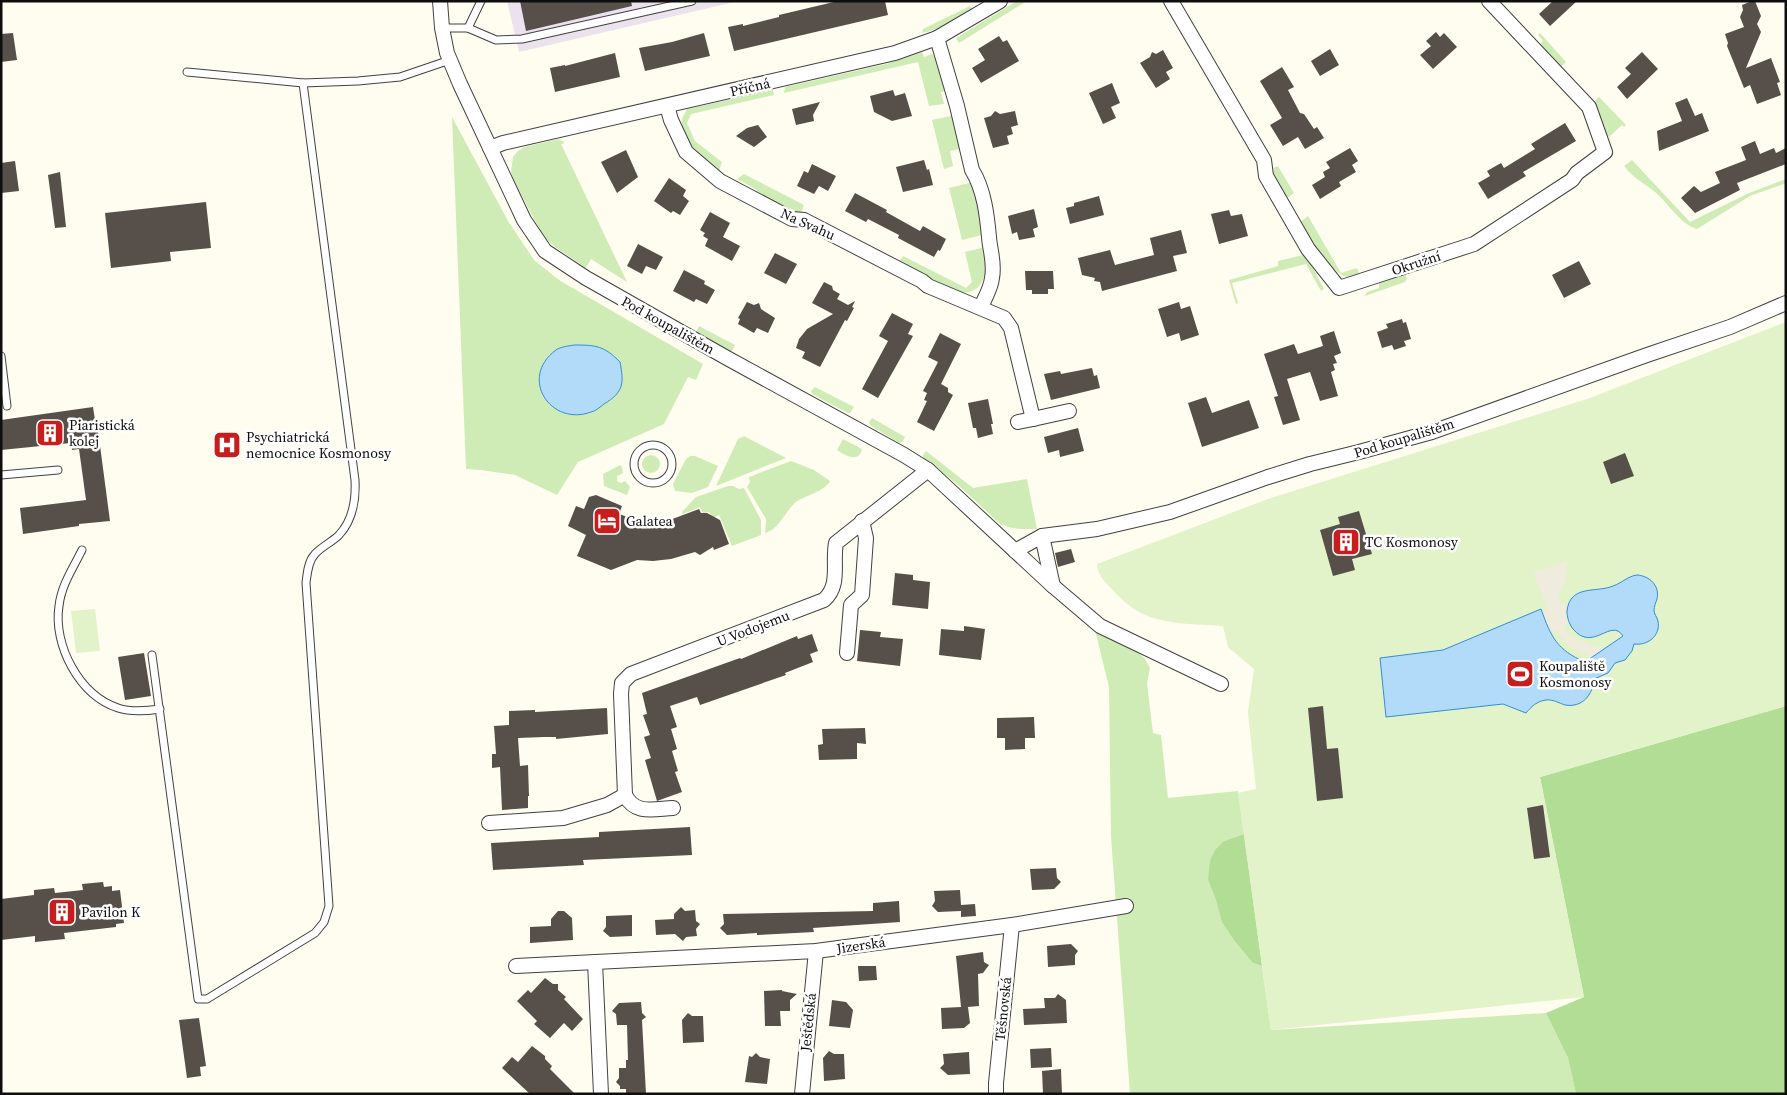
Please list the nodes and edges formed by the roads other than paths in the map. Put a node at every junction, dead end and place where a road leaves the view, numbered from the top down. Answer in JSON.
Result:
{"nodes":[{"id":1,"x":440,"y":1,"type":"edge"},
{"id":2,"x":481,"y":1,"type":"edge"},
{"id":3,"x":692,"y":1,"type":"edge"},
{"id":4,"x":1000,"y":1,"type":"edge"},
{"id":5,"x":1170,"y":1,"type":"edge"},
{"id":6,"x":1489,"y":1,"type":"edge"},
{"id":7,"x":442,"y":28,"type":"junction"},
{"id":8,"x":468,"y":28,"type":"junction"},
{"id":9,"x":937,"y":38,"type":"junction"},
{"id":10,"x":450,"y":60,"type":"junction"},
{"id":11,"x":187,"y":72,"type":"dead end"},
{"id":12,"x":303,"y":83,"type":"junction"},
{"id":13,"x":667,"y":106,"type":"junction"},
{"id":14,"x":490,"y":148,"type":"junction"},
{"id":15,"x":1786,"y":302,"type":"edge"},
{"id":16,"x":981,"y":307,"type":"junction"},
{"id":17,"x":1,"y":356,"type":"edge"},
{"id":18,"x":7,"y":406,"type":"dead end"},
{"id":19,"x":1069,"y":411,"type":"dead end"},
{"id":20,"x":1033,"y":419,"type":"junction"},
{"id":21,"x":1018,"y":422,"type":"dead end"},
{"id":22,"x":664,"y":450,"type":"joint"},
{"id":23,"x":58,"y":470,"type":"dead end"},
{"id":24,"x":928,"y":470,"type":"junction"},
{"id":25,"x":1,"y":475,"type":"edge"},
{"id":26,"x":862,"y":521,"type":"junction"},
{"id":27,"x":1042,"y":536,"type":"junction"},
{"id":28,"x":82,"y":550,"type":"dead end"},
{"id":29,"x":1016,"y":551,"type":"junction"},
{"id":30,"x":1053,"y":586,"type":"junction"},
{"id":31,"x":847,"y":654,"type":"dead end"},
{"id":32,"x":152,"y":655,"type":"dead end"},
{"id":33,"x":1221,"y":684,"type":"dead end"},
{"id":34,"x":160,"y":709,"type":"junction"},
{"id":35,"x":625,"y":795,"type":"junction"},
{"id":36,"x":673,"y":808,"type":"dead end"},
{"id":37,"x":489,"y":823,"type":"dead end"},
{"id":38,"x":1126,"y":906,"type":"dead end"},
{"id":39,"x":1012,"y":924,"type":"junction"},
{"id":40,"x":816,"y":951,"type":"junction"},
{"id":41,"x":595,"y":962,"type":"junction"},
{"id":42,"x":516,"y":966,"type":"dead end"},
{"id":43,"x":601,"y":1094,"type":"edge"},
{"id":44,"x":802,"y":1094,"type":"edge"},
{"id":45,"x":996,"y":1094,"type":"edge"}],
"edges":[{"from":1,"to":7,"type":"street","name":"Pod koupalištěm"},
{"from":2,"to":8,"type":"lane"},
{"from":3,"to":8,"type":"lane"},
{"from":4,"to":9,"type":"street","name":"Příčná"},
{"from":5,"to":6,"type":"street","name":"Okružní"},
{"from":7,"to":8,"type":"lane"},
{"from":7,"to":10,"type":"street","name":"Pod koupalištěm"},
{"from":9,"to":13,"type":"street","name":"Příčná"},
{"from":9,"to":16,"type":"street"},
{"from":10,"to":12,"type":"lane"},
{"from":10,"to":14,"type":"street","name":"Pod koupalištěm"},
{"from":11,"to":12,"type":"lane"},
{"from":12,"to":34,"type":"lane"},
{"from":13,"to":14,"type":"street","name":"Příčná"},
{"from":13,"to":16,"type":"street","name":"Na Svahu"},
{"from":14,"to":24,"type":"street","name":"Pod koupalištěm"},
{"from":15,"to":27,"type":"street","name":"Pod koupalištěm"},
{"from":16,"to":20,"type":"street","name":"Na Svahu"},
{"from":17,"to":18,"type":"lane"},
{"from":19,"to":20,"type":"street"},
{"from":20,"to":21,"type":"street"},
{"from":22,"to":22,"type":"lane"},
{"from":23,"to":25,"type":"lane"},
{"from":24,"to":26,"type":"street","name":"U Vodojemu"},
{"from":24,"to":29,"type":"street","name":"Pod koupalištěm"},
{"from":26,"to":31,"type":"street"},
{"from":26,"to":35,"type":"street","name":"U Vodojemu"},
{"from":27,"to":29,"type":"street","name":"Pod koupalištěm"},
{"from":27,"to":30,"type":"street"},
{"from":28,"to":34,"type":"lane"},
{"from":29,"to":30,"type":"street","name":"Pod koupalištěm"},
{"from":30,"to":33,"type":"street","name":"Pod koupalištěm"},
{"from":32,"to":34,"type":"lane"},
{"from":35,"to":36,"type":"street"},
{"from":35,"to":37,"type":"street"},
{"from":38,"to":39,"type":"street","name":"Jizerská"},
{"from":39,"to":40,"type":"street","name":"Jizerská"},
{"from":39,"to":45,"type":"street","name":"Těšnovská"},
{"from":40,"to":41,"type":"street","name":"Jizerská"},
{"from":40,"to":44,"type":"street","name":"Ještědská"},
{"from":41,"to":42,"type":"street","name":"Jizerská"},
{"from":41,"to":43,"type":"street"}]}
